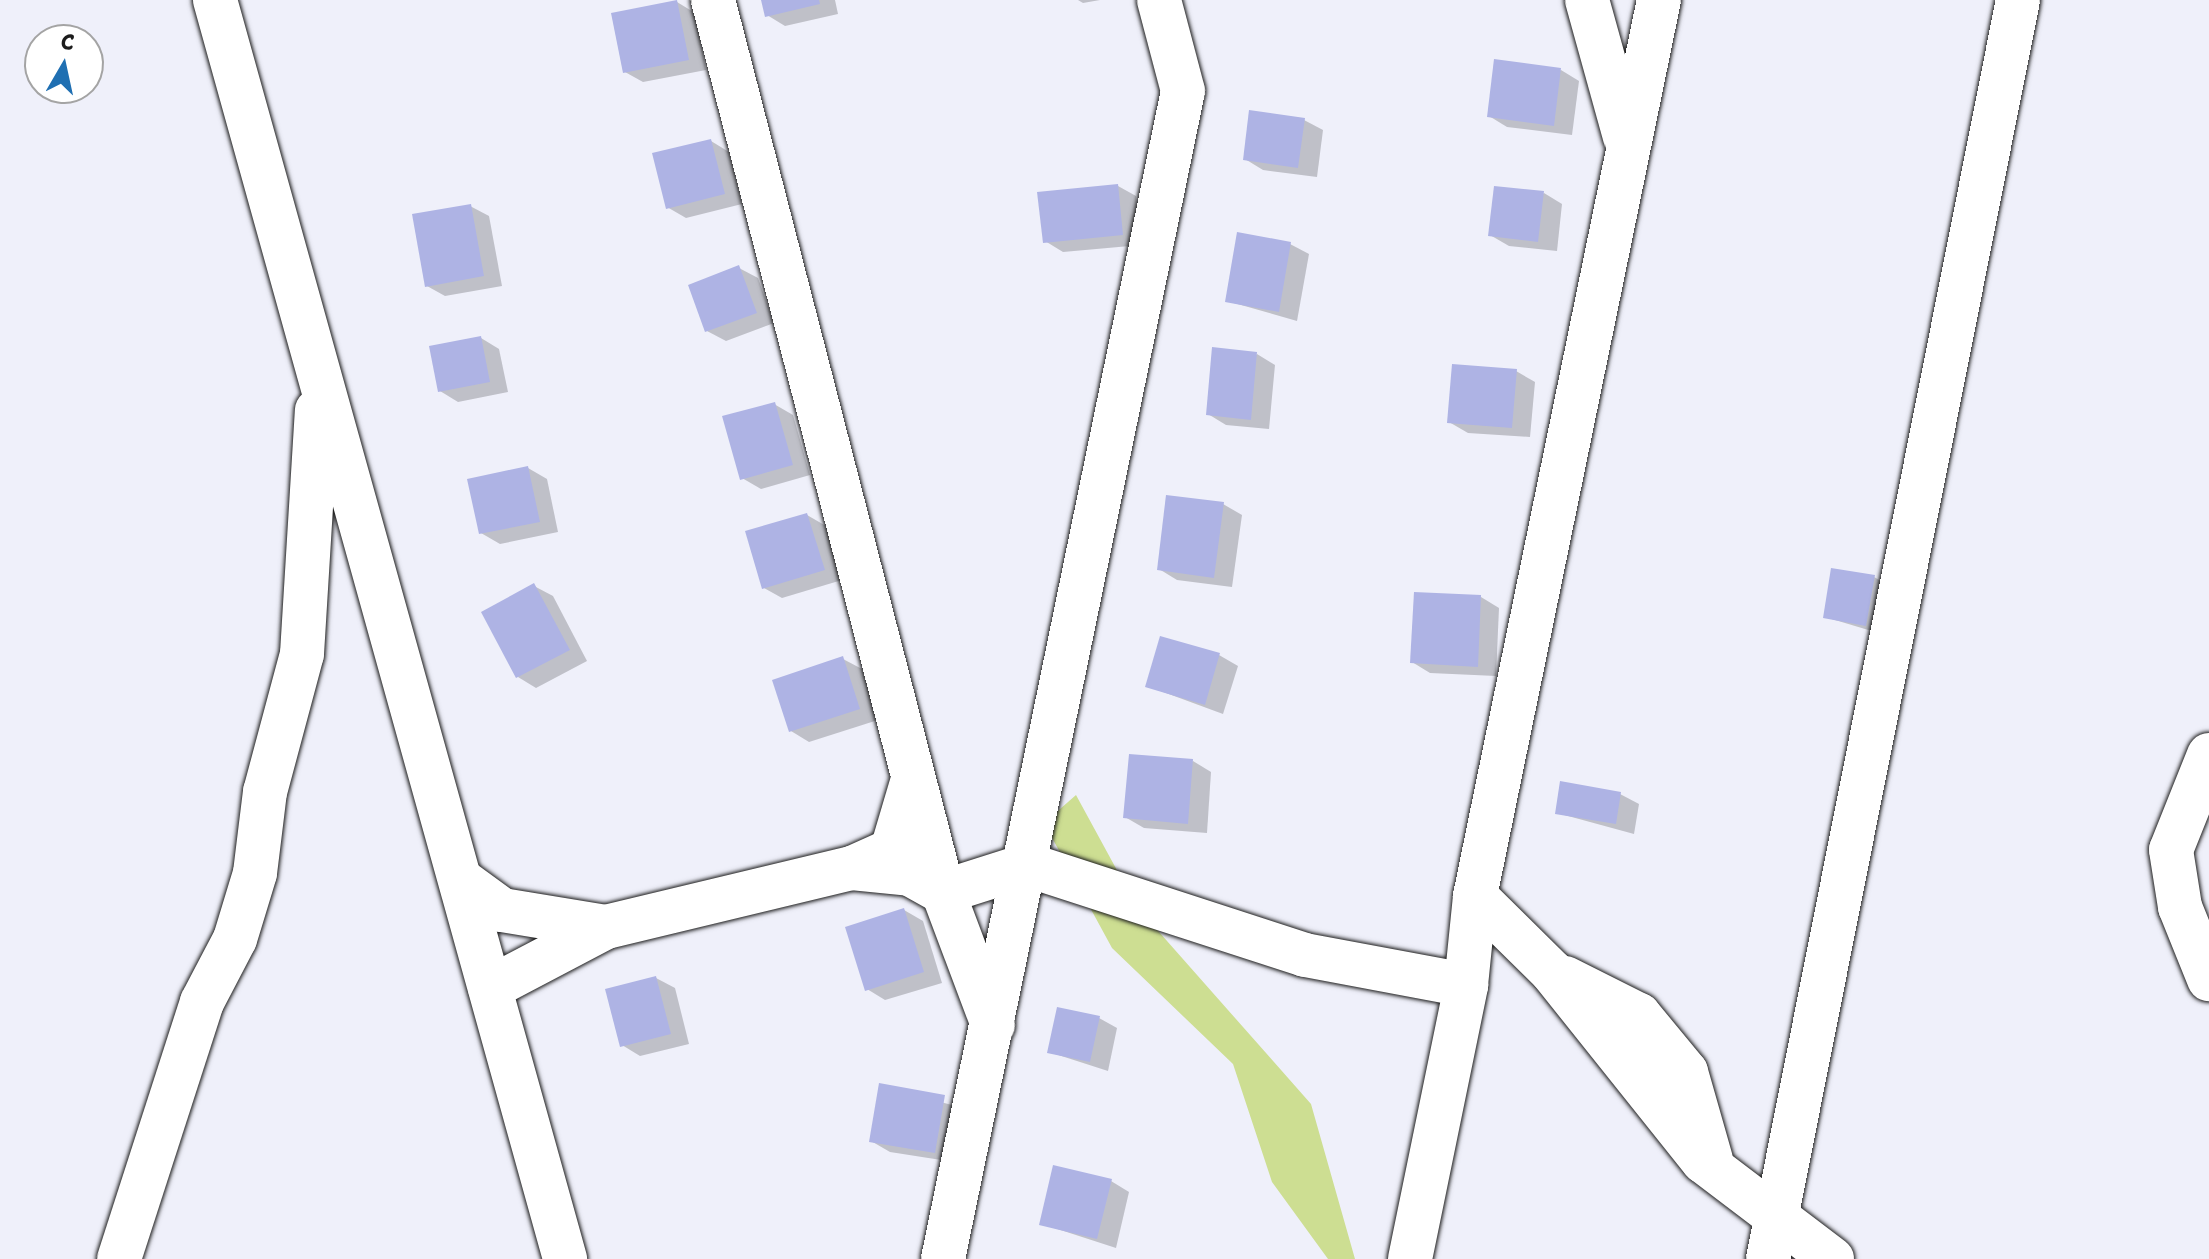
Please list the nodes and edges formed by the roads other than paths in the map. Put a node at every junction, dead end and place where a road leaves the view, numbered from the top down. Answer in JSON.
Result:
{"nodes":[{"id":1,"x":215,"y":0,"type":"edge"},
{"id":2,"x":713,"y":0,"type":"edge"},
{"id":3,"x":1159,"y":0,"type":"edge"},
{"id":4,"x":1587,"y":0,"type":"edge"},
{"id":5,"x":1659,"y":0,"type":"edge"},
{"id":6,"x":2018,"y":0,"type":"edge"},
{"id":7,"x":1627,"y":143,"type":"junction"},
{"id":8,"x":319,"y":380,"type":"junction"},
{"id":9,"x":2209,"y":755,"type":"edge"},
{"id":10,"x":913,"y":776,"type":"junction"},
{"id":11,"x":1028,"y":865,"type":"junction"},
{"id":12,"x":852,"y":868,"type":"junction"},
{"id":13,"x":461,"y":880,"type":"junction"},
{"id":14,"x":943,"y":892,"type":"junction"},
{"id":15,"x":1475,"y":896,"type":"junction"},
{"id":16,"x":606,"y":927,"type":"junction"},
{"id":17,"x":2209,"y":979,"type":"edge"},
{"id":18,"x":1466,"y":985,"type":"junction"},
{"id":19,"x":490,"y":988,"type":"junction"},
{"id":20,"x":993,"y":1025,"type":"junction"},
{"id":21,"x":1777,"y":1217,"type":"junction"},
{"id":22,"x":119,"y":1259,"type":"edge"},
{"id":23,"x":565,"y":1259,"type":"edge"},
{"id":24,"x":943,"y":1259,"type":"edge"},
{"id":25,"x":1410,"y":1259,"type":"edge"},
{"id":26,"x":1768,"y":1259,"type":"edge"},
{"id":27,"x":1832,"y":1259,"type":"edge"}],
"edges":[{"from":1,"to":8,"type":"street"},
{"from":2,"to":10,"type":"street"},
{"from":3,"to":11,"type":"street"},
{"from":4,"to":7,"type":"street"},
{"from":5,"to":7,"type":"street"},
{"from":6,"to":21,"type":"street"},
{"from":7,"to":15,"type":"street"},
{"from":8,"to":13,"type":"street"},
{"from":8,"to":22,"type":"street"},
{"from":9,"to":17,"type":"street"},
{"from":10,"to":12,"type":"street"},
{"from":10,"to":14,"type":"street"},
{"from":11,"to":14,"type":"street"},
{"from":11,"to":18,"type":"street"},
{"from":11,"to":20,"type":"street"},
{"from":12,"to":14,"type":"street"},
{"from":12,"to":16,"type":"street"},
{"from":13,"to":16,"type":"street"},
{"from":13,"to":19,"type":"street"},
{"from":14,"to":20,"type":"street"},
{"from":15,"to":18,"type":"street"},
{"from":15,"to":21,"type":"street"},
{"from":16,"to":19,"type":"street"},
{"from":18,"to":25,"type":"street"},
{"from":19,"to":23,"type":"street"},
{"from":20,"to":24,"type":"street"},
{"from":21,"to":26,"type":"street"},
{"from":21,"to":27,"type":"street"}]}
